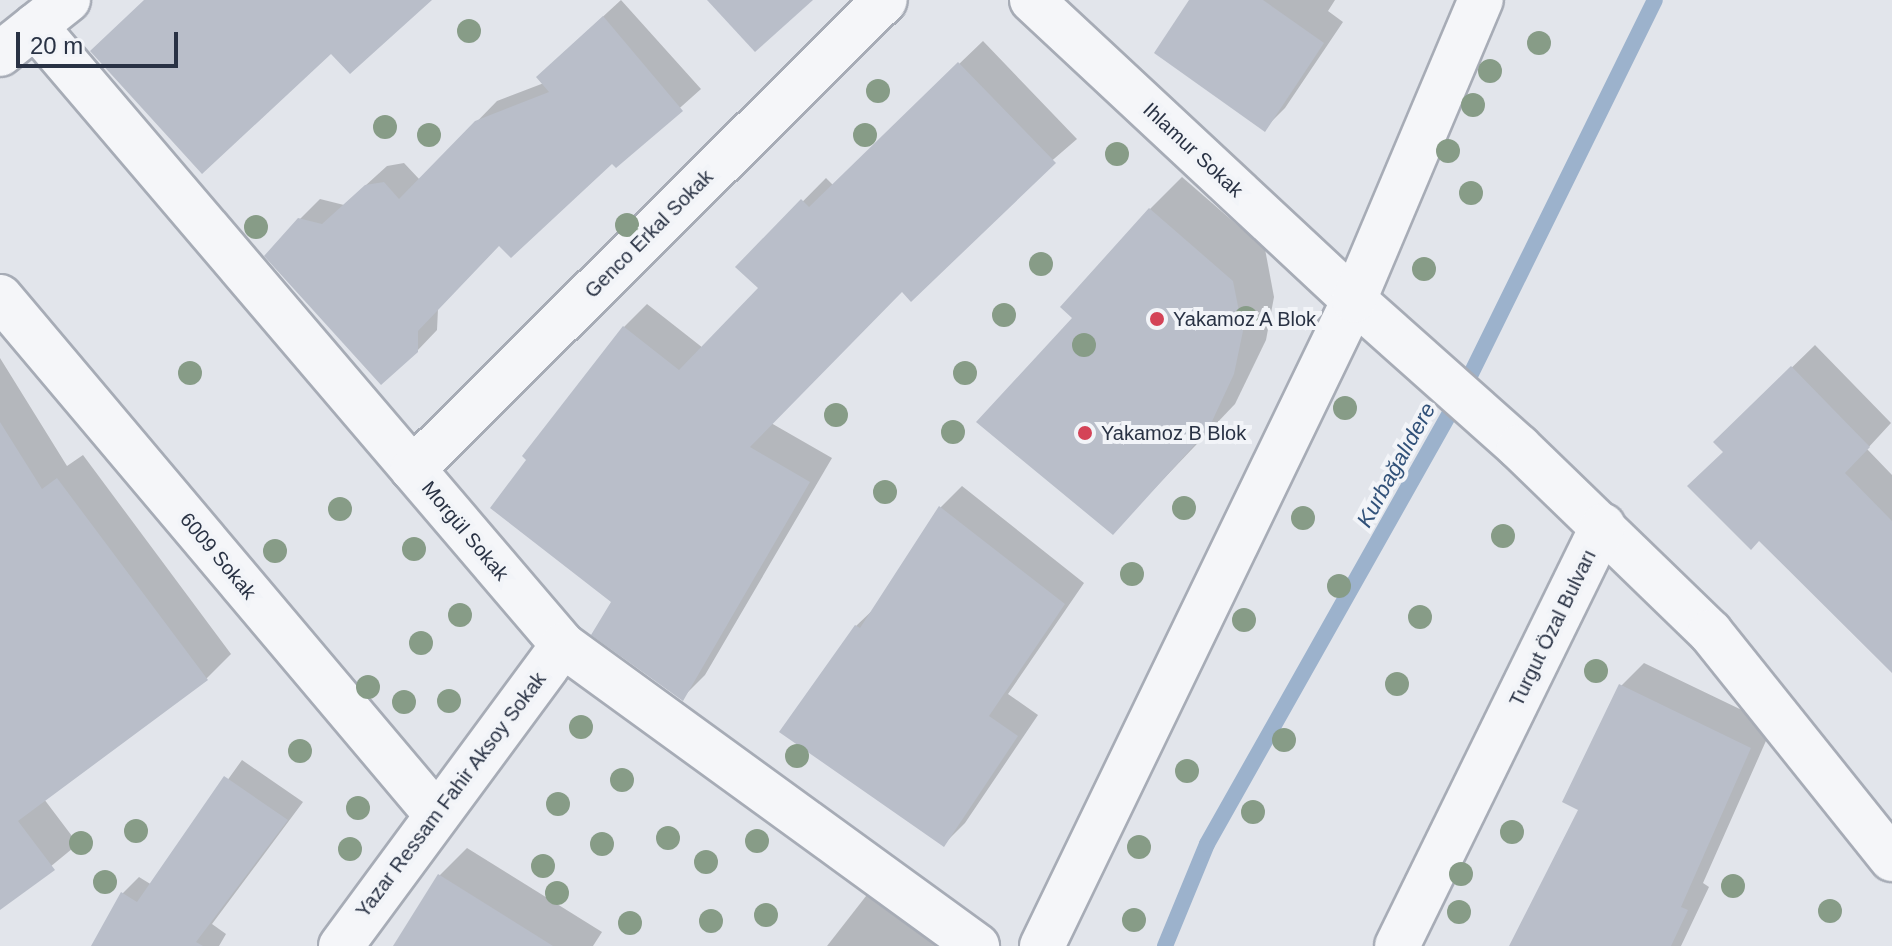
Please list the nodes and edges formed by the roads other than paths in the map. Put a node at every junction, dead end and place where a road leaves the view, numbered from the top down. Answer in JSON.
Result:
{"nodes":[{"id":1,"x":885,"y":0,"type":"edge"},
{"id":2,"x":1032,"y":0,"type":"edge"},
{"id":3,"x":1481,"y":0,"type":"edge"},
{"id":4,"x":52,"y":13,"type":"edge"},
{"id":5,"x":0,"y":54,"type":"edge"},
{"id":6,"x":0,"y":297,"type":"edge"},
{"id":7,"x":1354,"y":300,"type":"junction"},
{"id":8,"x":413,"y":469,"type":"junction"},
{"id":9,"x":1603,"y":526,"type":"junction"},
{"id":10,"x":563,"y":645,"type":"junction"},
{"id":11,"x":436,"y":814,"type":"junction"},
{"id":12,"x":1892,"y":859,"type":"edge"},
{"id":13,"x":341,"y":946,"type":"edge"},
{"id":14,"x":977,"y":946,"type":"edge"},
{"id":15,"x":1042,"y":946,"type":"edge"},
{"id":16,"x":1397,"y":946,"type":"edge"}],
"edges":[{"from":1,"to":8,"type":"street","name":"Genco Erkal Sokak"},
{"from":2,"to":7,"type":"street","name":"Ihlamur Sokak"},
{"from":3,"to":7,"type":"street"},
{"from":4,"to":5,"type":"street"},
{"from":4,"to":8,"type":"street","name":"Morgül Sokak"},
{"from":6,"to":11,"type":"street","name":"6009 Sokak"},
{"from":7,"to":9,"type":"street","name":"Turgut Özal Bulvarı"},
{"from":7,"to":15,"type":"street"},
{"from":8,"to":10,"type":"street","name":"Morgül Sokak"},
{"from":9,"to":12,"type":"street"},
{"from":9,"to":16,"type":"street","name":"Turgut Özal Bulvarı"},
{"from":10,"to":11,"type":"street","name":"Yazar Ressam Fahir Aksoy Sokak"},
{"from":10,"to":14,"type":"street","name":"Morgül Sokak"},
{"from":11,"to":13,"type":"street","name":"Yazar Ressam Fahir Aksoy Sokak"}]}
